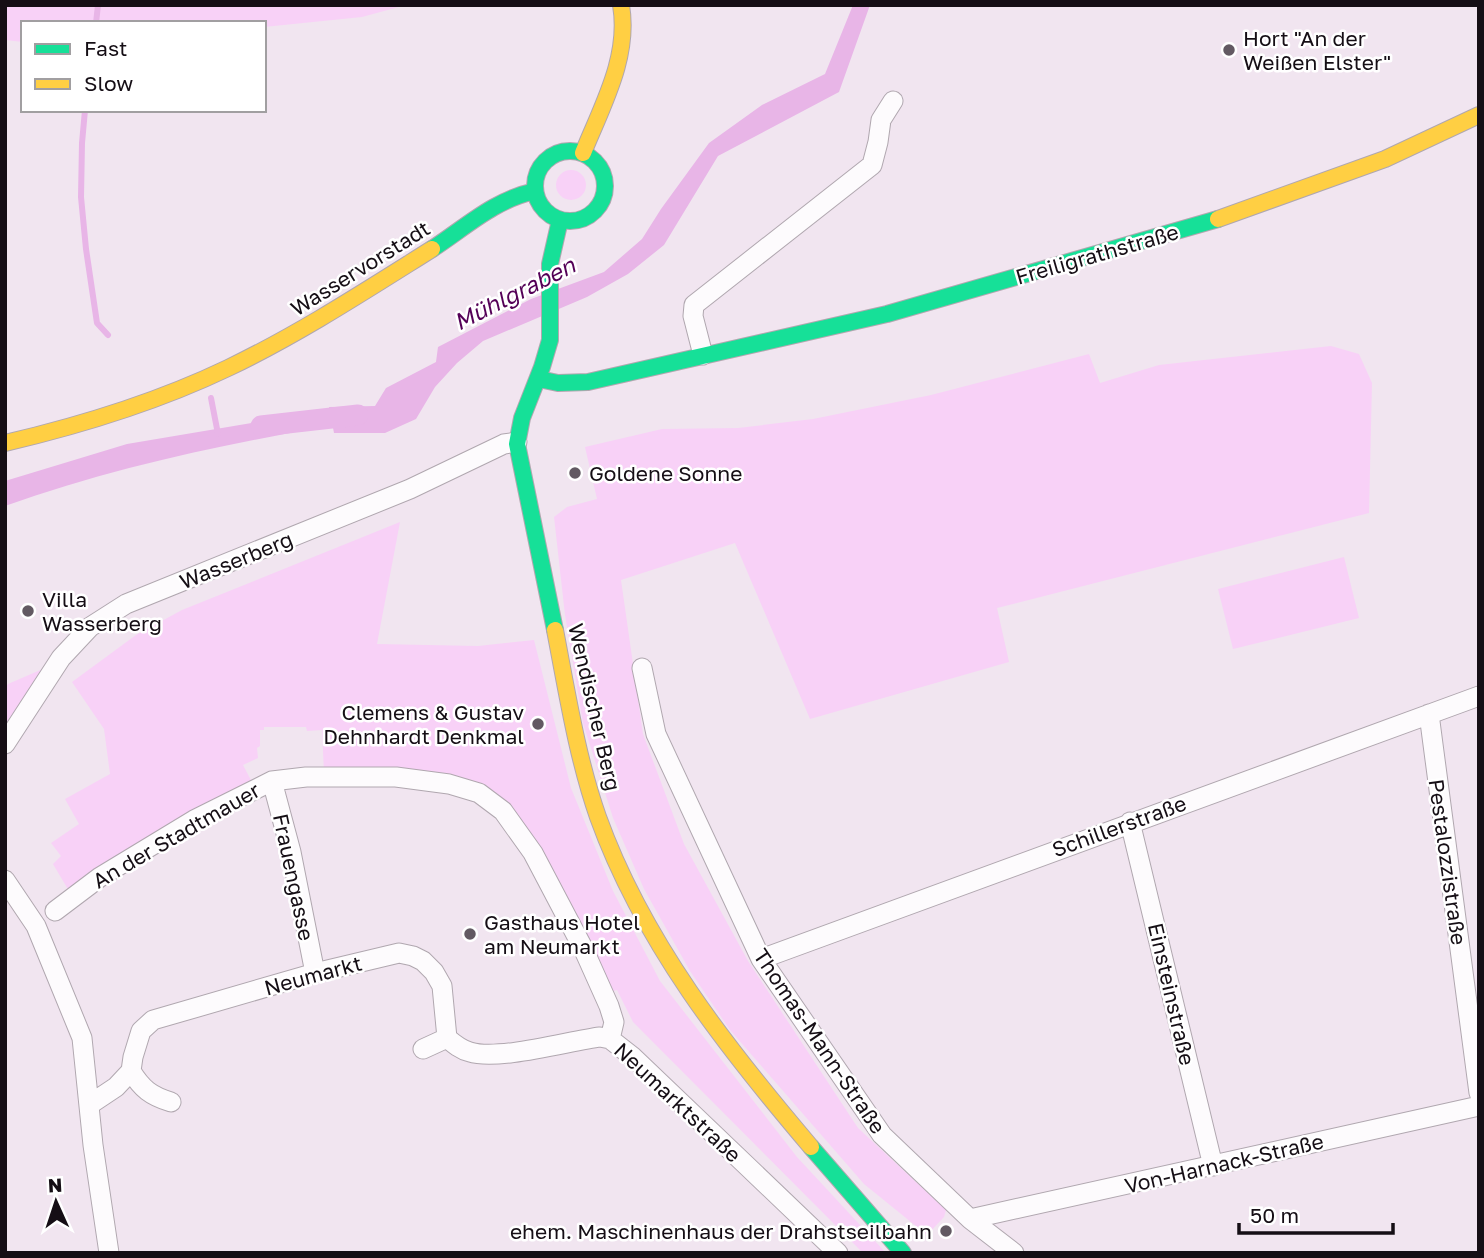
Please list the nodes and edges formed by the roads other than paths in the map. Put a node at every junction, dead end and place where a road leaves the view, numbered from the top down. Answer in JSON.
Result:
{"nodes":[{"id":1,"x":621,"y":5,"type":"edge"},
{"id":2,"x":893,"y":101,"type":"dead end"},
{"id":3,"x":1479,"y":115,"type":"edge"},
{"id":4,"x":583,"y":153,"type":"junction"},
{"id":5,"x":535,"y":191,"type":"junction"},
{"id":6,"x":560,"y":220,"type":"junction"},
{"id":7,"x":703,"y":355,"type":"junction"},
{"id":8,"x":539,"y":379,"type":"junction"},
{"id":9,"x":517,"y":442,"type":"junction"},
{"id":10,"x":5,"y":443,"type":"edge"},
{"id":11,"x":642,"y":668,"type":"dead end"},
{"id":12,"x":1479,"y":696,"type":"edge"},
{"id":13,"x":1429,"y":714,"type":"junction"},
{"id":14,"x":5,"y":744,"type":"edge"},
{"id":15,"x":272,"y":782,"type":"junction"},
{"id":16,"x":1130,"y":822,"type":"junction"},
{"id":17,"x":5,"y":880,"type":"edge"},
{"id":18,"x":55,"y":911,"type":"dead end"},
{"id":19,"x":761,"y":959,"type":"junction"},
{"id":20,"x":314,"y":973,"type":"junction"},
{"id":21,"x":447,"y":1038,"type":"junction"},
{"id":22,"x":610,"y":1039,"type":"junction"},
{"id":23,"x":422,"y":1049,"type":"dead end"},
{"id":24,"x":131,"y":1072,"type":"junction"},
{"id":25,"x":1479,"y":1093,"type":"edge"},
{"id":26,"x":171,"y":1102,"type":"dead end"},
{"id":27,"x":89,"y":1105,"type":"junction"},
{"id":28,"x":1479,"y":1105,"type":"edge"},
{"id":29,"x":1213,"y":1166,"type":"junction"},
{"id":30,"x":970,"y":1219,"type":"junction"},
{"id":31,"x":109,"y":1253,"type":"edge"},
{"id":32,"x":838,"y":1253,"type":"edge"},
{"id":33,"x":904,"y":1253,"type":"edge"},
{"id":34,"x":1014,"y":1253,"type":"edge"}],
"edges":[{"from":1,"to":4,"type":"street"},
{"from":2,"to":7,"type":"street"},
{"from":3,"to":7,"type":"street","name":"Freiligrathstraße"},
{"from":4,"to":5,"type":"street"},
{"from":4,"to":6,"type":"street"},
{"from":5,"to":6,"type":"street"},
{"from":5,"to":10,"type":"street","name":"Wasservorstadt"},
{"from":6,"to":8,"type":"street","name":"Wendischer Berg"},
{"from":7,"to":8,"type":"street","name":"Freiligrathstraße"},
{"from":8,"to":9,"type":"street","name":"Wendischer Berg"},
{"from":9,"to":14,"type":"street","name":"Wasserberg"},
{"from":9,"to":33,"type":"street","name":"Wendischer Berg"},
{"from":11,"to":19,"type":"street","name":"Thomas-Mann-Straße"},
{"from":12,"to":13,"type":"street","name":"Schillerstraße"},
{"from":13,"to":16,"type":"street","name":"Schillerstraße"},
{"from":13,"to":25,"type":"street","name":"Pestalozzistraße"},
{"from":15,"to":18,"type":"street","name":"An der Stadtmauer"},
{"from":15,"to":20,"type":"street","name":"Frauengasse"},
{"from":15,"to":22,"type":"street","name":"An der Stadtmauer"},
{"from":16,"to":19,"type":"street","name":"Schillerstraße"},
{"from":16,"to":29,"type":"street","name":"Einsteinstraße"},
{"from":17,"to":27,"type":"street"},
{"from":19,"to":30,"type":"street","name":"Thomas-Mann-Straße"},
{"from":20,"to":21,"type":"street","name":"Neumarkt"},
{"from":20,"to":24,"type":"street","name":"Neumarkt"},
{"from":21,"to":22,"type":"street","name":"Neumarktstraße"},
{"from":21,"to":23,"type":"street"},
{"from":22,"to":32,"type":"street","name":"Neumarktstraße"},
{"from":24,"to":26,"type":"street"},
{"from":24,"to":27,"type":"street"},
{"from":27,"to":31,"type":"street"},
{"from":28,"to":29,"type":"street","name":"Von-Harnack-Straße"},
{"from":29,"to":30,"type":"street","name":"Von-Harnack-Straße"},
{"from":30,"to":34,"type":"street","name":"Thomas-Mann-Straße"}]}
